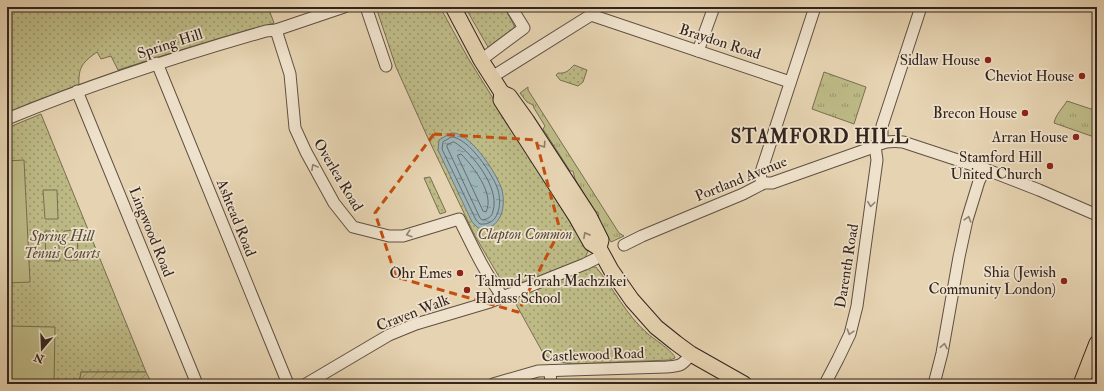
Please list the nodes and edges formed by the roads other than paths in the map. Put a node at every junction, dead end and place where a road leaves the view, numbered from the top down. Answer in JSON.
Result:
{"nodes":[{"id":1,"x":344,"y":7,"type":"edge"},
{"id":2,"x":366,"y":7,"type":"edge"},
{"id":3,"x":453,"y":7,"type":"edge"},
{"id":4,"x":511,"y":7,"type":"edge"},
{"id":5,"x":714,"y":7,"type":"edge"},
{"id":6,"x":815,"y":7,"type":"edge"},
{"id":7,"x":921,"y":7,"type":"edge"},
{"id":8,"x":276,"y":30,"type":"junction"},
{"id":9,"x":698,"y":51,"type":"junction"},
{"id":10,"x":481,"y":60,"type":"junction"},
{"id":11,"x":157,"y":63,"type":"junction"},
{"id":12,"x":386,"y":66,"type":"dead end"},
{"id":13,"x":492,"y":77,"type":"junction"},
{"id":14,"x":790,"y":82,"type":"junction"},
{"id":15,"x":77,"y":91,"type":"junction"},
{"id":16,"x":7,"y":119,"type":"edge"},
{"id":17,"x":878,"y":144,"type":"junction"},
{"id":18,"x":985,"y":169,"type":"junction"},
{"id":19,"x":764,"y":183,"type":"junction"},
{"id":20,"x":1097,"y":215,"type":"edge"},
{"id":21,"x":624,"y":245,"type":"dead end"},
{"id":22,"x":601,"y":252,"type":"junction"},
{"id":23,"x":503,"y":297,"type":"junction"},
{"id":24,"x":1097,"y":343,"type":"edge"},
{"id":25,"x":691,"y":354,"type":"junction"},
{"id":26,"x":550,"y":370,"type":"junction"},
{"id":27,"x":1086,"y":383,"type":"edge"},
{"id":28,"x":197,"y":384,"type":"edge"},
{"id":29,"x":288,"y":384,"type":"edge"},
{"id":30,"x":306,"y":384,"type":"edge"},
{"id":31,"x":493,"y":384,"type":"edge"},
{"id":32,"x":551,"y":384,"type":"edge"},
{"id":33,"x":744,"y":384,"type":"edge"},
{"id":34,"x":825,"y":384,"type":"edge"},
{"id":35,"x":934,"y":384,"type":"edge"}],
"edges":[{"from":1,"to":8,"type":"street","name":"Spring Hill"},
{"from":2,"to":12,"type":"street"},
{"from":3,"to":10,"type":"highway"},
{"from":4,"to":10,"type":"street"},
{"from":5,"to":9,"type":"street"},
{"from":6,"to":14,"type":"street"},
{"from":7,"to":17,"type":"street","name":"Darenth Road"},
{"from":8,"to":11,"type":"street","name":"Spring Hill"},
{"from":23,"to":8,"type":"street","name":"Overlea Road","one_way":true},
{"from":9,"to":13,"type":"street","name":"Braydon Road"},
{"from":9,"to":14,"type":"street","name":"Braydon Road"},
{"from":10,"to":13,"type":"highway"},
{"from":11,"to":15,"type":"street","name":"Spring Hill"},
{"from":11,"to":29,"type":"street","name":"Ashtead Road"},
{"from":13,"to":22,"type":"highway"},
{"from":14,"to":19,"type":"street"},
{"from":15,"to":16,"type":"street","name":"Spring Hill"},
{"from":15,"to":28,"type":"street","name":"Lingwood Road"},
{"from":17,"to":18,"type":"street","name":"Portland Avenue"},
{"from":17,"to":19,"type":"street","name":"Portland Avenue"},
{"from":17,"to":34,"type":"street","name":"Darenth Road","one_way":true},
{"from":18,"to":20,"type":"street","name":"Portland Avenue"},
{"from":35,"to":18,"type":"street","one_way":true},
{"from":19,"to":21,"type":"street","name":"Portland Avenue"},
{"from":22,"to":23,"type":"street","name":"Craven Walk"},
{"from":22,"to":25,"type":"highway"},
{"from":23,"to":30,"type":"street","name":"Craven Walk"},
{"from":24,"to":27,"type":"highway"},
{"from":25,"to":26,"type":"street","name":"Castlewood Road"},
{"from":25,"to":33,"type":"highway"},
{"from":26,"to":31,"type":"street","name":"Castlewood Road"},
{"from":26,"to":32,"type":"street"}]}
